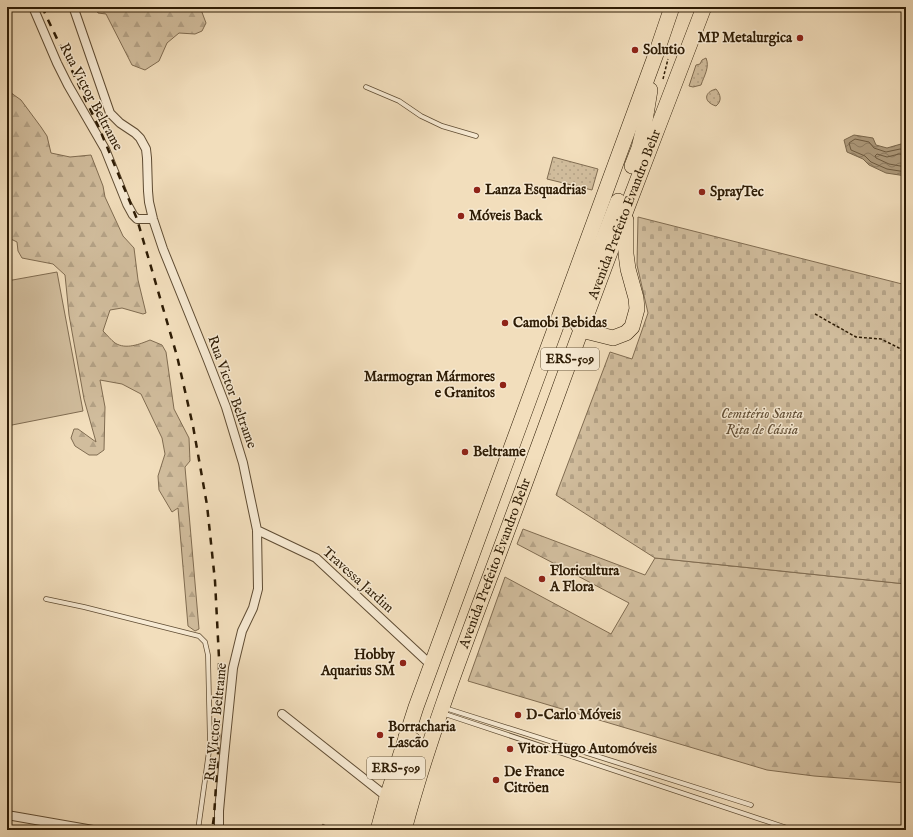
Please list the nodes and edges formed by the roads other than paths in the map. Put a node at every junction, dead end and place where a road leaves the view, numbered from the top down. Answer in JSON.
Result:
{"nodes":[{"id":1,"x":33,"y":7,"type":"edge"},
{"id":2,"x":672,"y":7,"type":"edge"},
{"id":3,"x":704,"y":7,"type":"edge"},
{"id":4,"x":74,"y":9,"type":"dead end"},
{"id":5,"x":656,"y":54,"type":"junction"},
{"id":6,"x":366,"y":87,"type":"dead end"},
{"id":7,"x":476,"y":136,"type":"dead end"},
{"id":8,"x":625,"y":211,"type":"junction"},
{"id":9,"x":153,"y":219,"type":"junction"},
{"id":10,"x":581,"y":330,"type":"junction"},
{"id":11,"x":257,"y":530,"type":"junction"},
{"id":12,"x":46,"y":599,"type":"dead end"},
{"id":13,"x":431,"y":665,"type":"junction"},
{"id":14,"x":441,"y":710,"type":"junction"},
{"id":15,"x":282,"y":714,"type":"dead end"},
{"id":16,"x":406,"y":737,"type":"junction"},
{"id":17,"x":387,"y":797,"type":"junction"},
{"id":18,"x":752,"y":805,"type":"dead end"},
{"id":19,"x":7,"y":815,"type":"edge"},
{"id":20,"x":43,"y":821,"type":"junction"},
{"id":21,"x":42,"y":830,"type":"edge"},
{"id":22,"x":93,"y":830,"type":"edge"},
{"id":23,"x":198,"y":830,"type":"edge"},
{"id":24,"x":219,"y":830,"type":"edge"},
{"id":25,"x":378,"y":830,"type":"edge"},
{"id":26,"x":395,"y":830,"type":"edge"},
{"id":27,"x":404,"y":830,"type":"edge"},
{"id":28,"x":793,"y":830,"type":"edge"}],
"edges":[{"from":1,"to":9,"type":"street","name":"Rua Victor Beltrame"},
{"from":2,"to":5,"type":"highway","name":"Avenida Prefeito Evandro Behr","number":"ERS-509"},
{"from":3,"to":8,"type":"highway","name":"Avenida Prefeito Evandro Behr","number":"ERS-509"},
{"from":4,"to":9,"type":"street"},
{"from":5,"to":10,"type":"highway"},
{"from":5,"to":13,"type":"highway","name":"Avenida Prefeito Evandro Behr","number":"ERS-509"},
{"from":6,"to":7,"type":"lane"},
{"from":8,"to":10,"type":"highway","name":"Avenida Prefeito Evandro Behr","number":"ERS-509"},
{"from":8,"to":10,"type":"highway"},
{"from":9,"to":11,"type":"street","name":"Rua Victor Beltrame"},
{"from":10,"to":14,"type":"highway","name":"Avenida Prefeito Evandro Behr","number":"ERS-509"},
{"from":11,"to":13,"type":"street","name":"Travessa Jardim"},
{"from":11,"to":24,"type":"street","name":"Rua Victor Beltrame"},
{"from":12,"to":23,"type":"lane"},
{"from":13,"to":16,"type":"highway","name":"Avenida Prefeito Evandro Behr","number":"ERS-509"},
{"from":14,"to":18,"type":"lane"},
{"from":14,"to":27,"type":"highway","name":"Avenida Prefeito Evandro Behr","number":"ERS-509"},
{"from":14,"to":28,"type":"lane"},
{"from":15,"to":17,"type":"street"},
{"from":16,"to":17,"type":"highway","name":"Avenida Prefeito Evandro Behr","number":"ERS-509"},
{"from":16,"to":26,"type":"highway"},
{"from":17,"to":25,"type":"highway","name":"Avenida Prefeito Evandro Behr","number":"ERS-509"},
{"from":19,"to":20,"type":"street"},
{"from":20,"to":21,"type":"lane"},
{"from":20,"to":22,"type":"street"}]}
